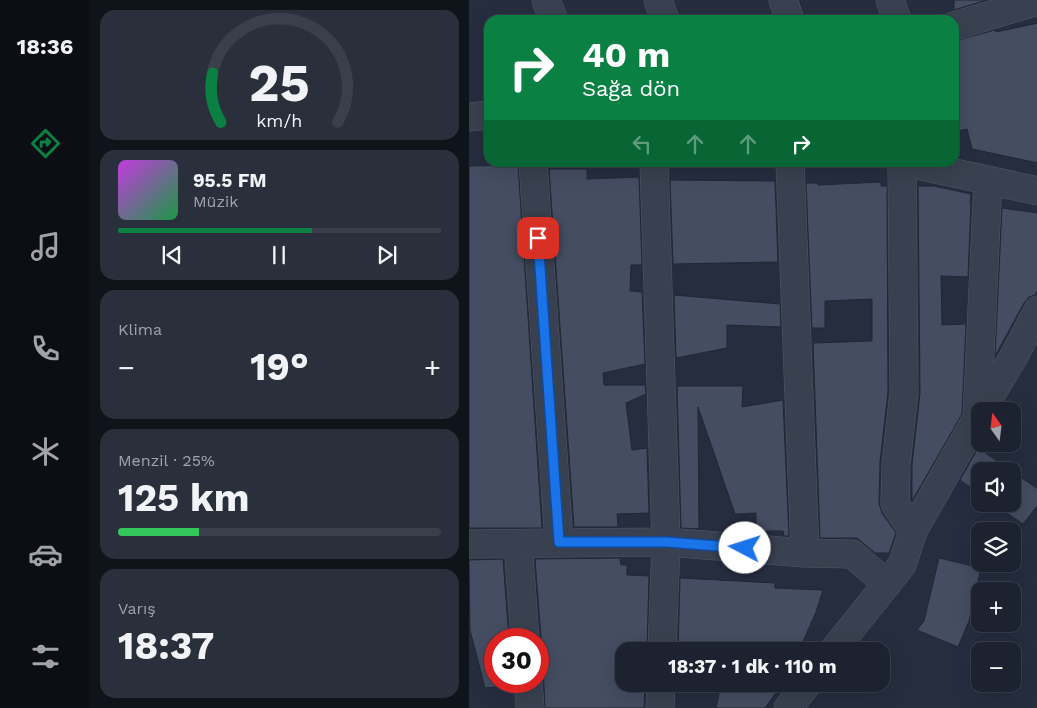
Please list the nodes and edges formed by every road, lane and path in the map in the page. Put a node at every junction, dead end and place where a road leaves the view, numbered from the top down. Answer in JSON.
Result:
{"nodes":[{"id":1,"x":546,"y":0,"type":"edge"},
{"id":2,"x":658,"y":0,"type":"edge"},
{"id":3,"x":783,"y":0,"type":"edge"},
{"id":4,"x":890,"y":0,"type":"edge"},
{"id":5,"x":1037,"y":1,"type":"edge"},
{"id":6,"x":1006,"y":5,"type":"edge"},
{"id":7,"x":552,"y":15,"type":"edge"},
{"id":8,"x":663,"y":15,"type":"edge"},
{"id":9,"x":788,"y":15,"type":"edge"},
{"id":10,"x":895,"y":15,"type":"edge"},
{"id":11,"x":959,"y":24,"type":"edge"},
{"id":12,"x":533,"y":167,"type":"edge"},
{"id":13,"x":655,"y":167,"type":"edge"},
{"id":14,"x":790,"y":167,"type":"edge"},
{"id":15,"x":903,"y":167,"type":"edge"},
{"id":16,"x":927,"y":167,"type":"edge"},
{"id":17,"x":988,"y":180,"type":"junction"},
{"id":18,"x":1037,"y":191,"type":"edge"},
{"id":19,"x":1037,"y":310,"type":"edge"},
{"id":20,"x":980,"y":402,"type":"edge"},
{"id":21,"x":987,"y":402,"type":"edge"},
{"id":22,"x":971,"y":430,"type":"edge"},
{"id":23,"x":913,"y":531,"type":"junction"},
{"id":24,"x":559,"y":542,"type":"junction"},
{"id":25,"x":666,"y":542,"type":"junction"},
{"id":26,"x":469,"y":544,"type":"edge"},
{"id":27,"x":518,"y":544,"type":"junction"},
{"id":28,"x":805,"y":553,"type":"junction"},
{"id":29,"x":887,"y":584,"type":"junction"},
{"id":30,"x":524,"y":628,"type":"edge"},
{"id":31,"x":662,"y":642,"type":"edge"},
{"id":32,"x":840,"y":642,"type":"edge"},
{"id":33,"x":661,"y":692,"type":"edge"},
{"id":34,"x":801,"y":692,"type":"edge"},
{"id":35,"x":529,"y":693,"type":"edge"},
{"id":36,"x":530,"y":708,"type":"edge"},
{"id":37,"x":660,"y":708,"type":"edge"},
{"id":38,"x":788,"y":708,"type":"edge"}],
"edges":[{"from":1,"to":7,"type":"street"},
{"from":2,"to":8,"type":"street"},
{"from":3,"to":9,"type":"street"},
{"from":4,"to":10,"type":"street"},
{"from":5,"to":6,"type":"street"},
{"from":6,"to":11,"type":"street"},
{"from":12,"to":24,"type":"street"},
{"from":13,"to":25,"type":"street"},
{"from":14,"to":28,"type":"street"},
{"from":15,"to":23,"type":"street"},
{"from":16,"to":17,"type":"street"},
{"from":17,"to":18,"type":"street"},
{"from":17,"to":20,"type":"street"},
{"from":19,"to":21,"type":"street"},
{"from":22,"to":23,"type":"street"},
{"from":23,"to":29,"type":"street"},
{"from":24,"to":25,"type":"street"},
{"from":24,"to":27,"type":"street"},
{"from":25,"to":28,"type":"street"},
{"from":25,"to":31,"type":"street"},
{"from":26,"to":27,"type":"street"},
{"from":27,"to":30,"type":"street"},
{"from":28,"to":29,"type":"street"},
{"from":29,"to":32,"type":"street"},
{"from":33,"to":37,"type":"street"},
{"from":34,"to":38,"type":"street"},
{"from":35,"to":36,"type":"street"}]}
